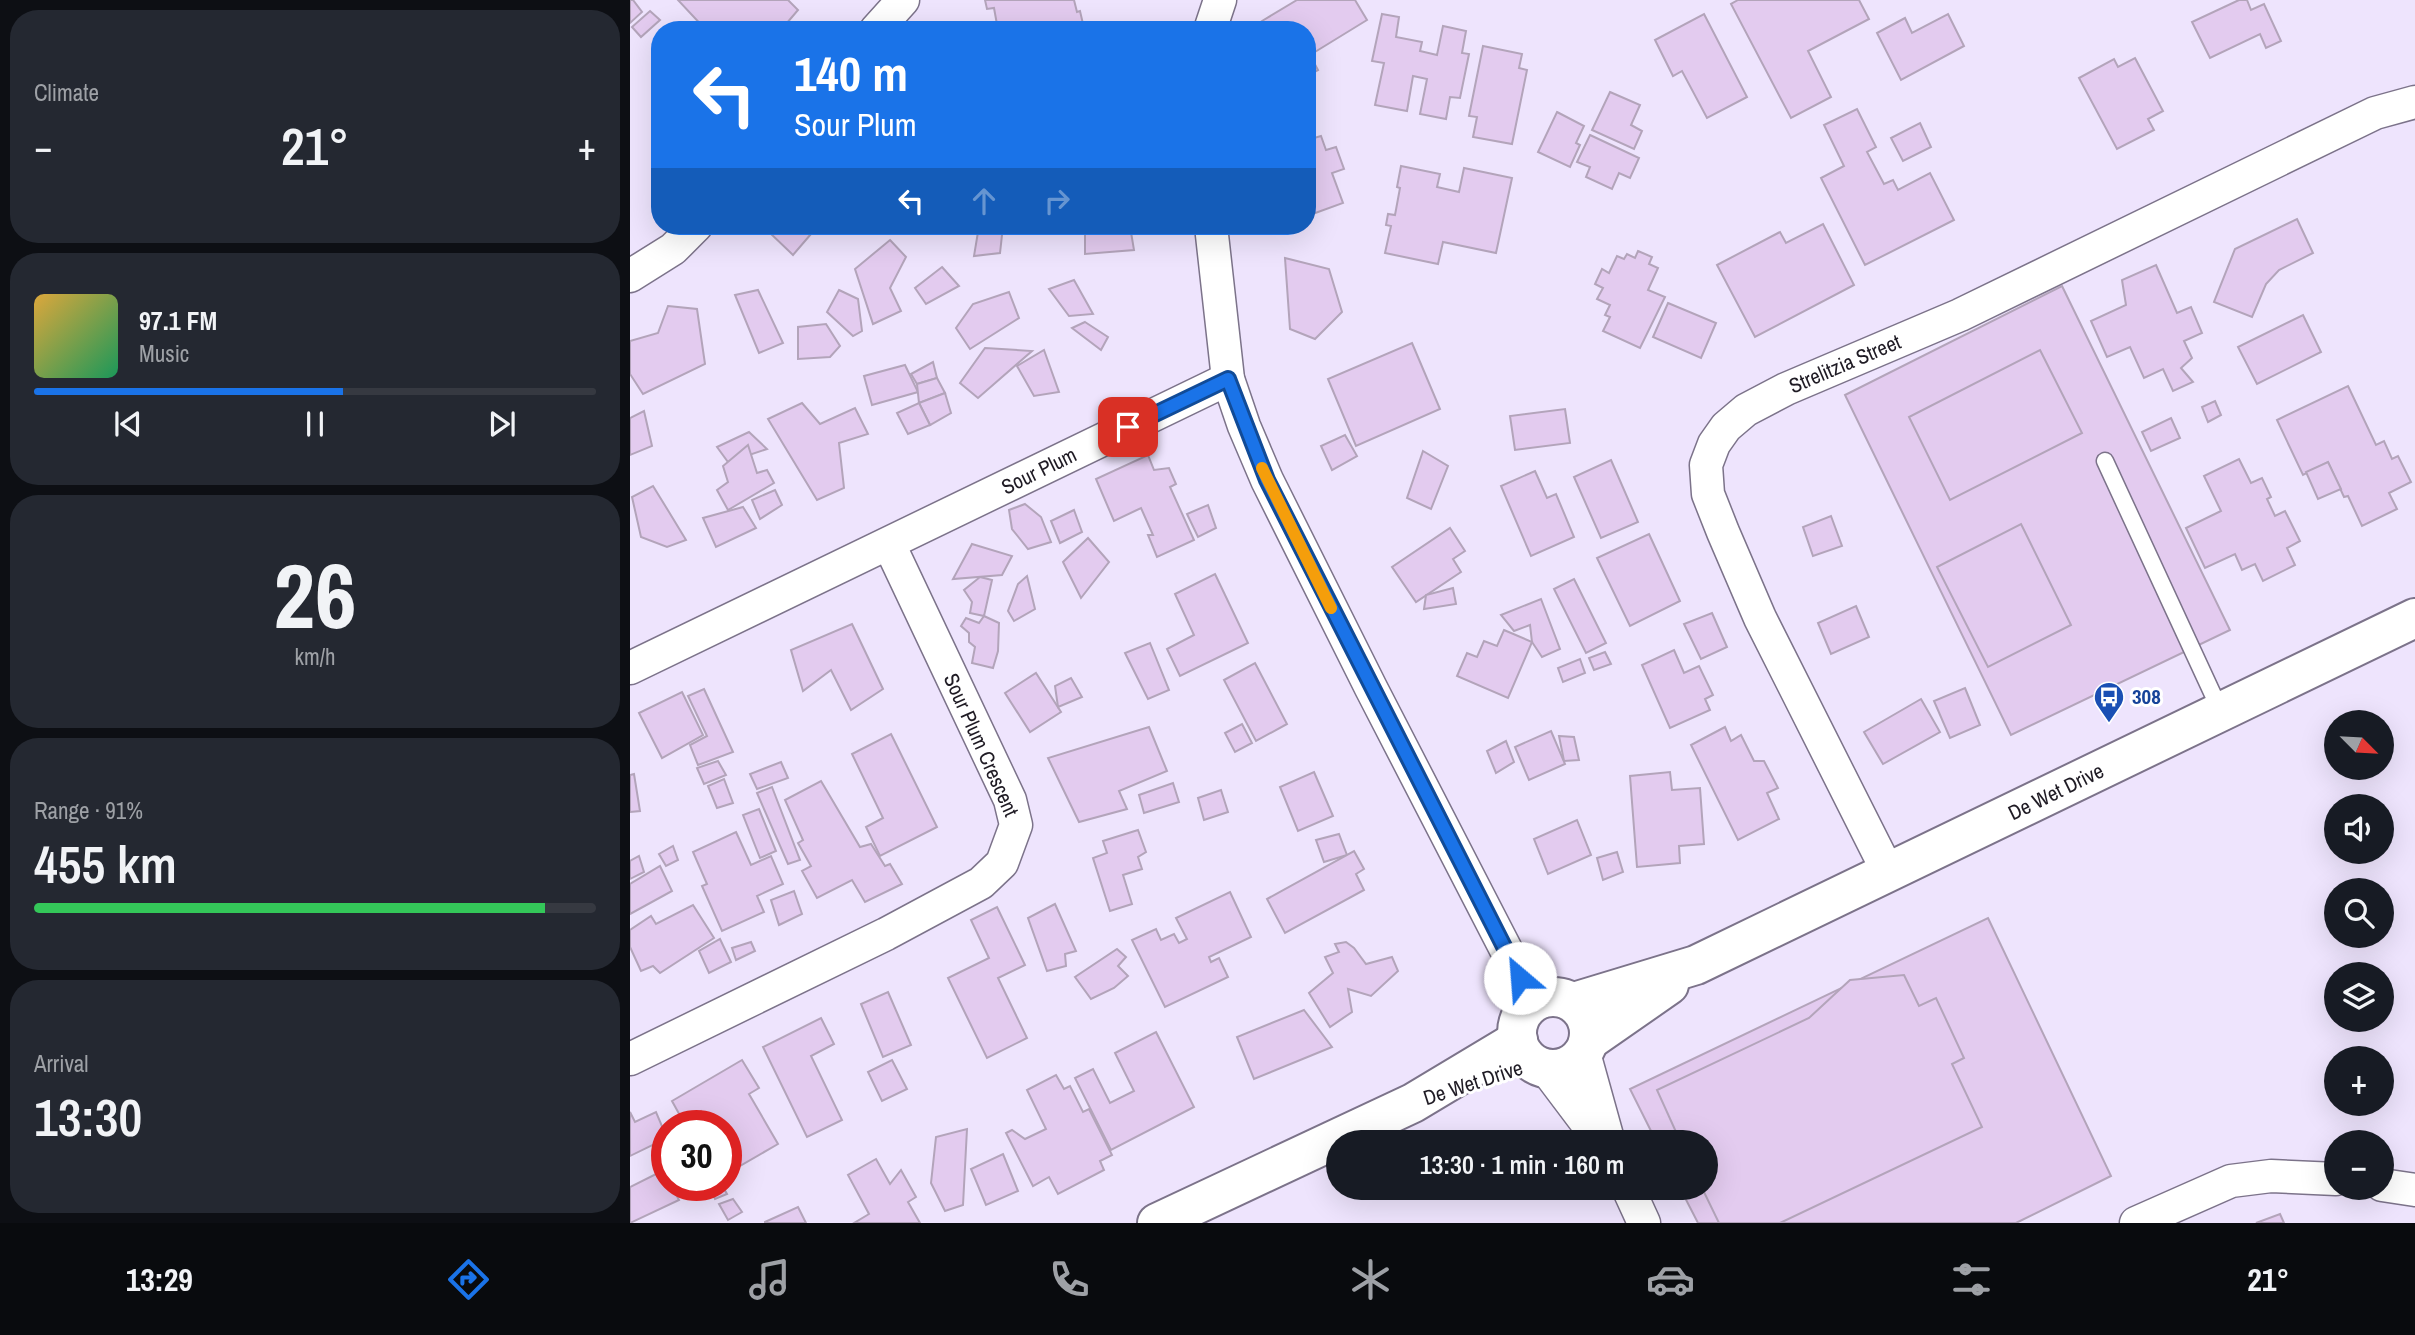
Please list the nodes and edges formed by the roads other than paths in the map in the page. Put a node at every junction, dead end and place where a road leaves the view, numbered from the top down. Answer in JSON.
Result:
{"nodes":[{"id":1,"x":903,"y":0,"type":"edge"},
{"id":2,"x":1220,"y":0,"type":"edge"},
{"id":3,"x":884,"y":21,"type":"edge"},
{"id":4,"x":1213,"y":21,"type":"edge"},
{"id":5,"x":2415,"y":102,"type":"edge"},
{"id":6,"x":686,"y":235,"type":"edge"},
{"id":7,"x":1212,"y":235,"type":"edge"},
{"id":8,"x":630,"y":276,"type":"edge"},
{"id":9,"x":1228,"y":379,"type":"junction"},
{"id":10,"x":2105,"y":461,"type":"dead end"},
{"id":11,"x":889,"y":544,"type":"junction"},
{"id":12,"x":2415,"y":618,"type":"edge"},
{"id":13,"x":630,"y":668,"type":"edge"},
{"id":14,"x":2221,"y":712,"type":"junction"},
{"id":15,"x":1889,"y":874,"type":"junction"},
{"id":16,"x":1696,"y":965,"type":"junction"},
{"id":17,"x":1533,"y":1002,"type":"junction"},
{"id":18,"x":1574,"y":1002,"type":"junction"},
{"id":19,"x":1587,"y":1046,"type":"junction"},
{"id":20,"x":1532,"y":1057,"type":"junction"},
{"id":21,"x":630,"y":1059,"type":"edge"},
{"id":22,"x":1591,"y":1130,"type":"edge"},
{"id":23,"x":1606,"y":1130,"type":"edge"},
{"id":24,"x":2324,"y":1178,"type":"edge"},
{"id":25,"x":2394,"y":1187,"type":"edge"},
{"id":26,"x":2415,"y":1190,"type":"edge"},
{"id":27,"x":1633,"y":1200,"type":"edge"},
{"id":28,"x":1157,"y":1223,"type":"edge"},
{"id":29,"x":1644,"y":1223,"type":"edge"},
{"id":30,"x":2136,"y":1223,"type":"edge"}],
"edges":[{"from":1,"to":3,"type":"street"},
{"from":2,"to":4,"type":"street"},
{"from":5,"to":15,"type":"street","name":"Strelitzia Street"},
{"from":6,"to":8,"type":"street"},
{"from":7,"to":9,"type":"street"},
{"from":9,"to":11,"type":"street","name":"Sour Plum"},
{"from":9,"to":17,"type":"street"},
{"from":10,"to":14,"type":"lane"},
{"from":11,"to":13,"type":"street"},
{"from":11,"to":21,"type":"street","name":"Sour Plum Crescent"},
{"from":12,"to":14,"type":"street","name":"De Wet Drive"},
{"from":14,"to":15,"type":"street","name":"De Wet Drive"},
{"from":15,"to":16,"type":"street","name":"De Wet Drive"},
{"from":16,"to":18,"type":"street","name":"De Wet Drive"},
{"from":16,"to":19,"type":"street","name":"De Wet Drive"},
{"from":17,"to":18,"type":"street"},
{"from":17,"to":20,"type":"street"},
{"from":18,"to":19,"type":"street"},
{"from":19,"to":20,"type":"street"},
{"from":19,"to":23,"type":"street"},
{"from":20,"to":22,"type":"street"},
{"from":20,"to":28,"type":"street","name":"De Wet Drive"},
{"from":24,"to":30,"type":"street"},
{"from":25,"to":26,"type":"street"},
{"from":27,"to":29,"type":"street"}]}
